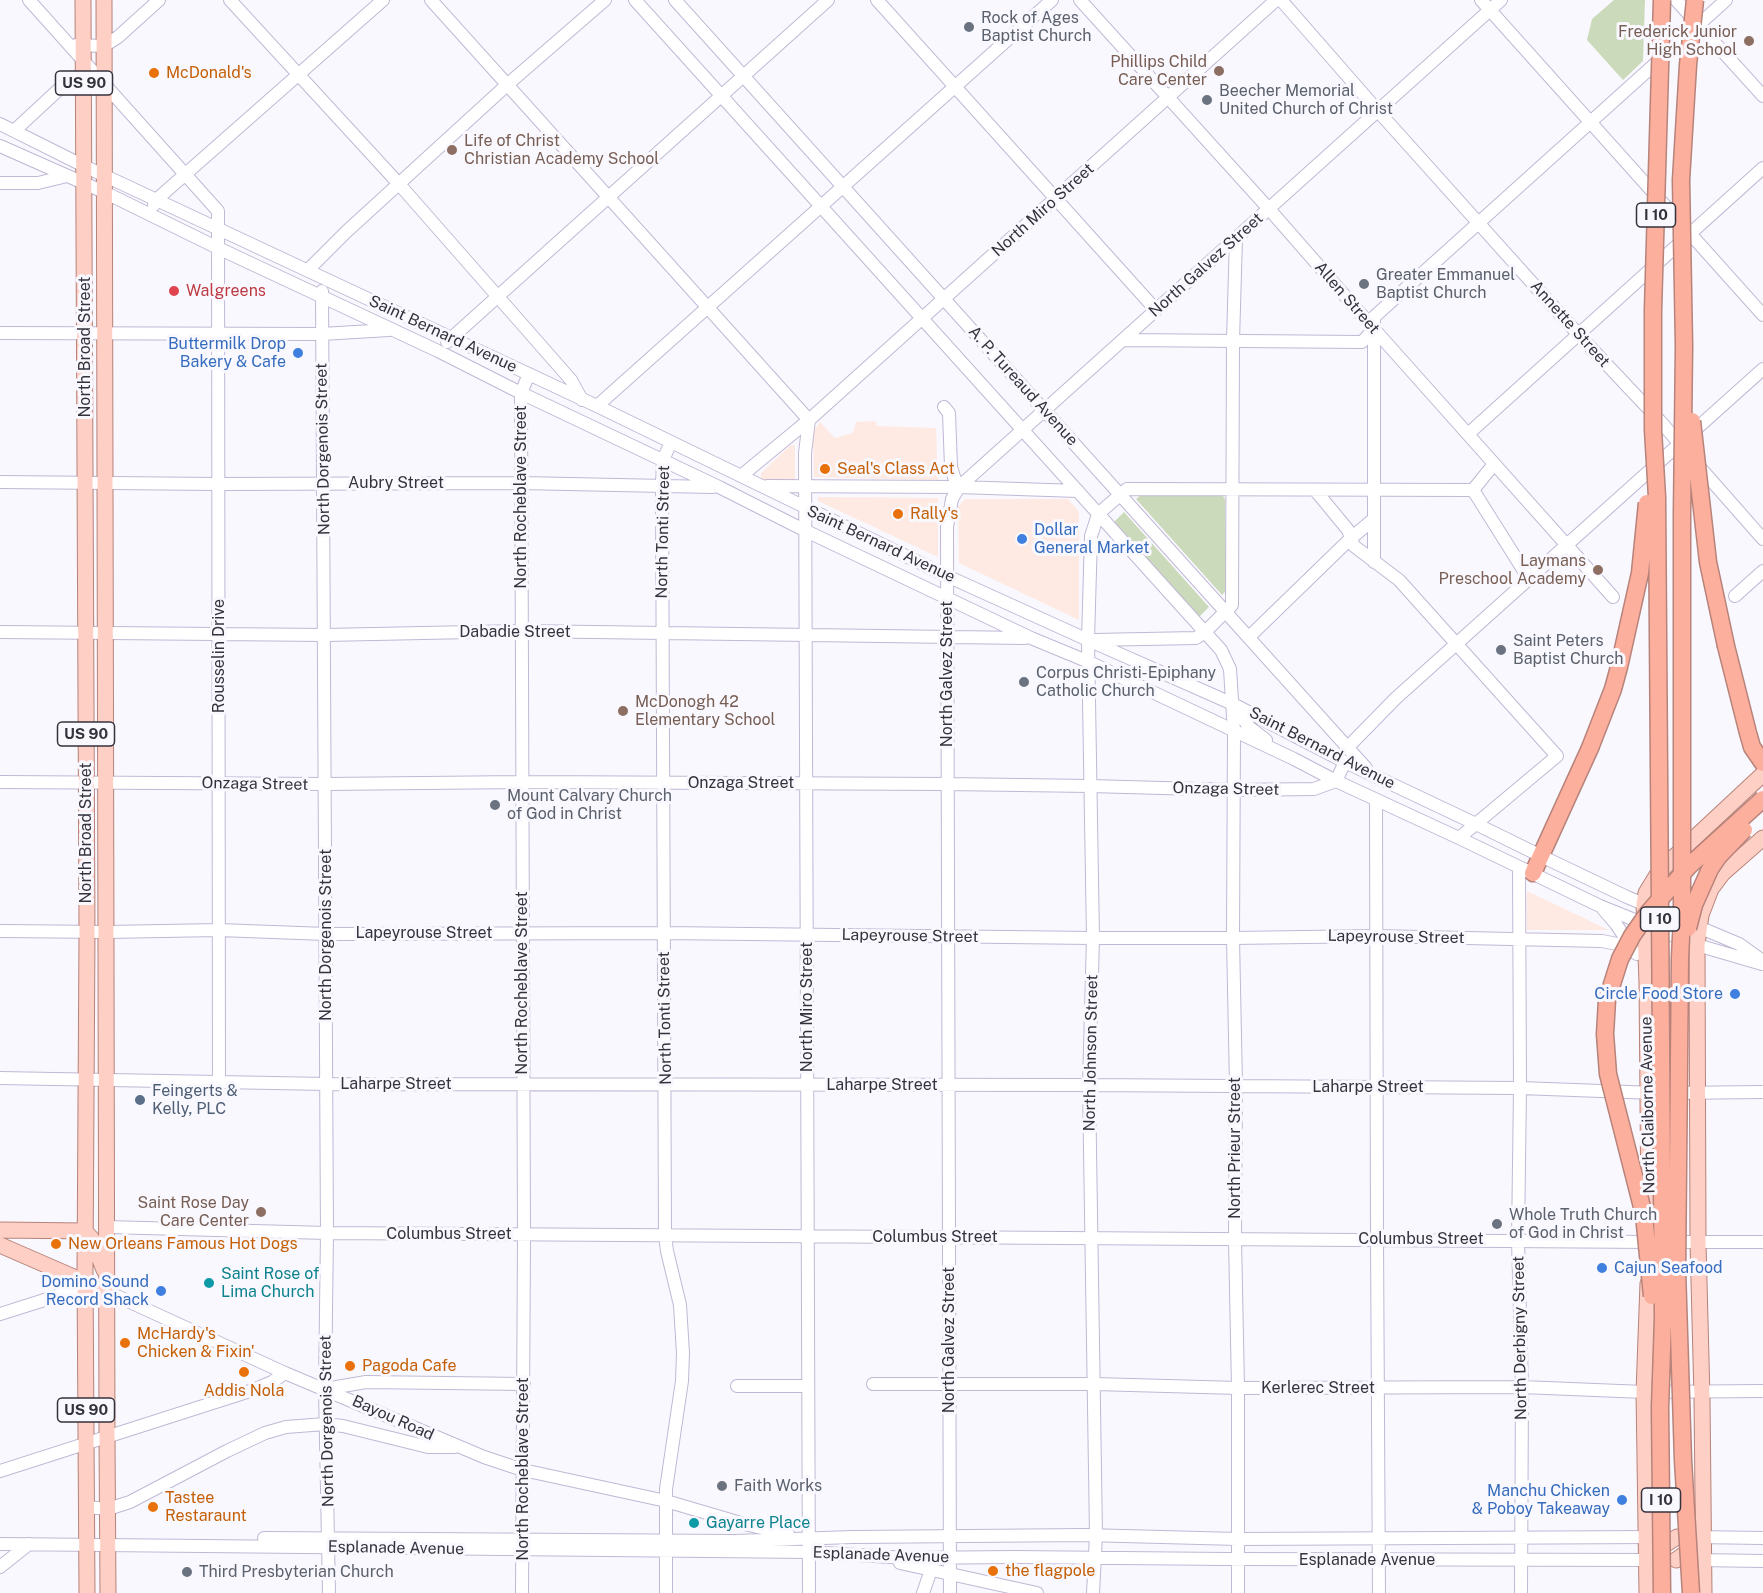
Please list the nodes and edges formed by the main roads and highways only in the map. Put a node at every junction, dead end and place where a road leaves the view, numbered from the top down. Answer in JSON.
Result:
{"nodes":[{"id":1,"x":83,"y":0,"type":"edge"},
{"id":2,"x":104,"y":0,"type":"edge"},
{"id":3,"x":1662,"y":0,"type":"edge"},
{"id":4,"x":1696,"y":0,"type":"edge"},
{"id":5,"x":84,"y":240,"type":"junction"},
{"id":6,"x":105,"y":240,"type":"junction"},
{"id":7,"x":1684,"y":346,"type":"junction"},
{"id":8,"x":1653,"y":430,"type":"junction"},
{"id":9,"x":1763,"y":764,"type":"edge"},
{"id":10,"x":1763,"y":774,"type":"edge"},
{"id":11,"x":1763,"y":799,"type":"edge"},
{"id":12,"x":1763,"y":813,"type":"edge"},
{"id":13,"x":1763,"y":838,"type":"edge"},
{"id":14,"x":1526,"y":870,"type":"road end"},
{"id":15,"x":1680,"y":958,"type":"junction"},
{"id":16,"x":0,"y":1230,"type":"edge"},
{"id":17,"x":85,"y":1231,"type":"junction"},
{"id":18,"x":0,"y":1245,"type":"edge"},
{"id":19,"x":106,"y":1276,"type":"junction"},
{"id":20,"x":85,"y":1284,"type":"junction"},
{"id":21,"x":108,"y":1292,"type":"junction"},
{"id":22,"x":86,"y":1401,"type":"junction"},
{"id":23,"x":107,"y":1404,"type":"junction"},
{"id":24,"x":1660,"y":1408,"type":"junction"},
{"id":25,"x":1683,"y":1460,"type":"junction"},
{"id":26,"x":1677,"y":1537,"type":"road end"},
{"id":27,"x":1703,"y":1537,"type":"junction"},
{"id":28,"x":1647,"y":1560,"type":"junction"},
{"id":29,"x":1676,"y":1560,"type":"road end"},
{"id":30,"x":87,"y":1593,"type":"edge"},
{"id":31,"x":108,"y":1593,"type":"edge"},
{"id":32,"x":1647,"y":1593,"type":"edge"},
{"id":33,"x":1662,"y":1593,"type":"edge"},
{"id":34,"x":1681,"y":1593,"type":"edge"},
{"id":35,"x":1690,"y":1593,"type":"edge"},
{"id":36,"x":1704,"y":1593,"type":"edge"}],
"edges":[{"from":1,"to":5,"type":"main road","name":"North Broad Street","number":"US 90"},
{"from":2,"to":6,"type":"main road","name":"North Broad Street","number":"US 90"},
{"from":3,"to":8,"type":"highway","number":"I 10","bridge":true},
{"from":4,"to":7,"type":"highway","number":"I 10","bridge":true},
{"from":5,"to":6,"type":"main road"},
{"from":5,"to":17,"type":"main road","name":"North Broad Street","number":"US 90"},
{"from":6,"to":19,"type":"main road","name":"North Broad Street","number":"US 90"},
{"from":7,"to":9,"type":"highway","bridge":true},
{"from":7,"to":15,"type":"highway","number":"I 10","bridge":true},
{"from":8,"to":14,"type":"highway","bridge":true},
{"from":8,"to":24,"type":"highway","number":"I 10","bridge":true},
{"from":10,"to":28,"type":"main road","name":"North Claiborne Avenue"},
{"from":11,"to":24,"type":"highway","bridge":true},
{"from":12,"to":15,"type":"highway","bridge":true},
{"from":13,"to":27,"type":"main road"},
{"from":15,"to":25,"type":"highway","number":"I 10","bridge":true},
{"from":16,"to":17,"type":"main road"},
{"from":17,"to":19,"type":"main road"},
{"from":17,"to":20,"type":"main road","name":"North Broad Street","number":"US 90"},
{"from":18,"to":20,"type":"main road","name":"Bayou Road"},
{"from":19,"to":21,"type":"main road","name":"North Broad Street","number":"US 90"},
{"from":20,"to":21,"type":"main road","name":"Bayou Road"},
{"from":20,"to":22,"type":"main road","name":"North Broad Street","number":"US 90"},
{"from":21,"to":23,"type":"main road","name":"North Broad Street","number":"US 90"},
{"from":22,"to":23,"type":"main road"},
{"from":22,"to":30,"type":"main road","name":"North Broad Street","number":"US 90"},
{"from":23,"to":31,"type":"main road","name":"North Broad Street","number":"US 90"},
{"from":24,"to":33,"type":"highway","number":"I 10","bridge":true},
{"from":25,"to":34,"type":"highway","number":"I 10","bridge":true},
{"from":25,"to":35,"type":"highway","bridge":true},
{"from":26,"to":28,"type":"main road"},
{"from":27,"to":29,"type":"main road"},
{"from":27,"to":36,"type":"main road"},
{"from":28,"to":32,"type":"main road","name":"North Claiborne Avenue"}]}
